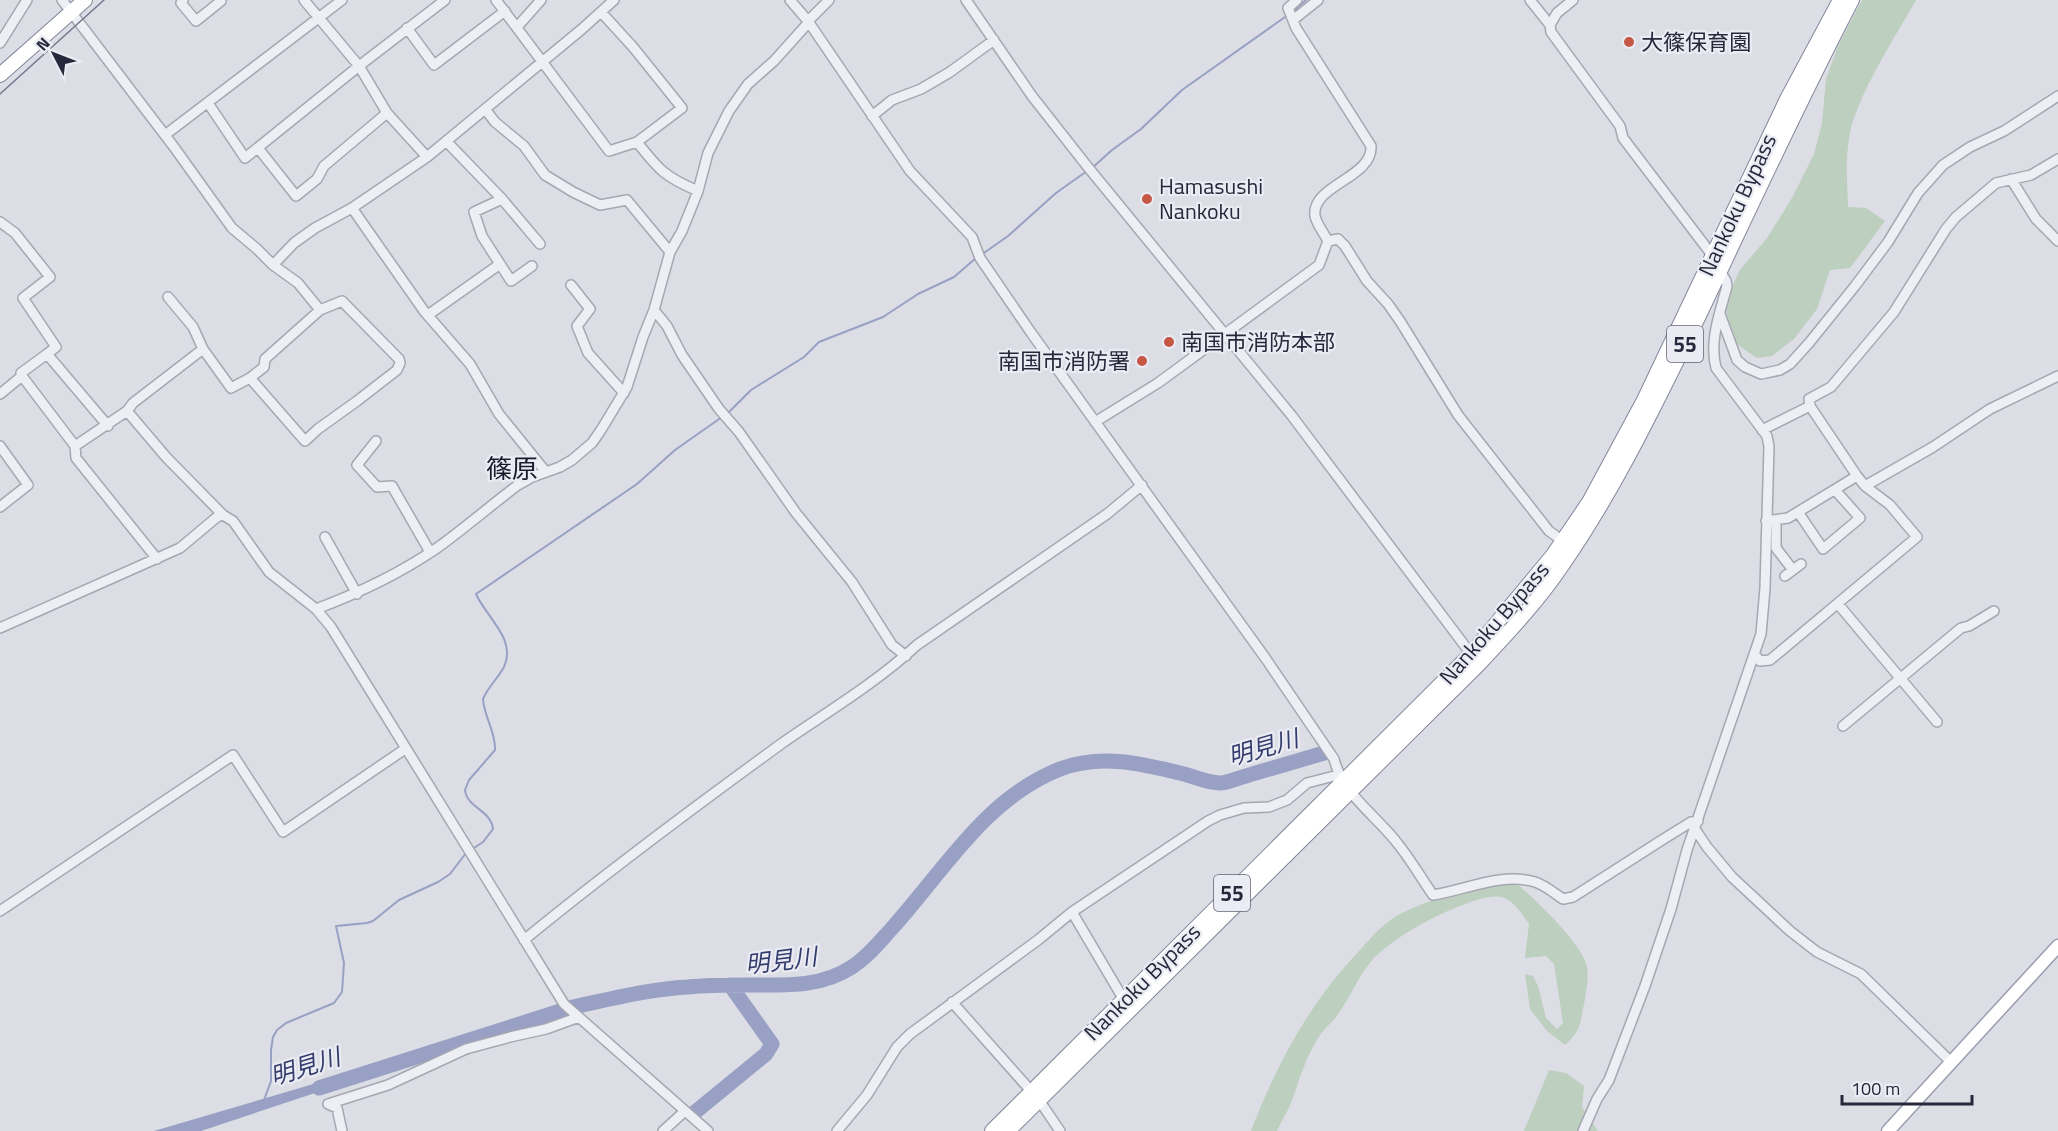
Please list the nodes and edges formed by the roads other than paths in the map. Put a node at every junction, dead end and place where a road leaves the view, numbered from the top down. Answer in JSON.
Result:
{"nodes":[{"id":1,"x":27,"y":0,"type":"edge"},
{"id":2,"x":62,"y":0,"type":"edge"},
{"id":3,"x":85,"y":0,"type":"edge"},
{"id":4,"x":183,"y":0,"type":"edge"},
{"id":5,"x":304,"y":0,"type":"edge"},
{"id":6,"x":342,"y":0,"type":"edge"},
{"id":7,"x":445,"y":0,"type":"edge"},
{"id":8,"x":496,"y":0,"type":"edge"},
{"id":9,"x":541,"y":0,"type":"edge"},
{"id":10,"x":614,"y":0,"type":"edge"},
{"id":11,"x":790,"y":0,"type":"edge"},
{"id":12,"x":829,"y":0,"type":"edge"},
{"id":13,"x":966,"y":0,"type":"edge"},
{"id":14,"x":1297,"y":0,"type":"edge"},
{"id":15,"x":1318,"y":0,"type":"edge"},
{"id":16,"x":1530,"y":0,"type":"edge"},
{"id":17,"x":1573,"y":0,"type":"edge"},
{"id":18,"x":1840,"y":0,"type":"edge"},
{"id":19,"x":1852,"y":0,"type":"edge"},
{"id":20,"x":221,"y":1,"type":"edge"},
{"id":21,"x":505,"y":11,"type":"junction"},
{"id":22,"x":71,"y":12,"type":"junction"},
{"id":23,"x":601,"y":12,"type":"junction"},
{"id":24,"x":318,"y":18,"type":"junction"},
{"id":25,"x":1293,"y":20,"type":"junction"},
{"id":26,"x":808,"y":21,"type":"junction"},
{"id":27,"x":1550,"y":25,"type":"junction"},
{"id":28,"x":517,"y":27,"type":"junction"},
{"id":29,"x":407,"y":28,"type":"junction"},
{"id":30,"x":994,"y":40,"type":"junction"},
{"id":31,"x":0,"y":43,"type":"edge"},
{"id":32,"x":543,"y":62,"type":"junction"},
{"id":33,"x":359,"y":66,"type":"junction"},
{"id":34,"x":0,"y":75,"type":"edge"},
{"id":35,"x":2058,"y":96,"type":"edge"},
{"id":36,"x":208,"y":103,"type":"junction"},
{"id":37,"x":485,"y":109,"type":"junction"},
{"id":38,"x":387,"y":113,"type":"junction"},
{"id":39,"x":872,"y":116,"type":"junction"},
{"id":40,"x":165,"y":135,"type":"junction"},
{"id":41,"x":446,"y":141,"type":"junction"},
{"id":42,"x":637,"y":142,"type":"junction"},
{"id":43,"x":258,"y":148,"type":"junction"},
{"id":44,"x":427,"y":157,"type":"junction"},
{"id":45,"x":2058,"y":159,"type":"edge"},
{"id":46,"x":2011,"y":179,"type":"junction"},
{"id":47,"x":698,"y":191,"type":"junction"},
{"id":48,"x":502,"y":199,"type":"junction"},
{"id":49,"x":352,"y":208,"type":"junction"},
{"id":50,"x":0,"y":222,"type":"edge"},
{"id":51,"x":1328,"y":241,"type":"junction"},
{"id":52,"x":2058,"y":242,"type":"edge"},
{"id":53,"x":540,"y":244,"type":"dead end"},
{"id":54,"x":670,"y":252,"type":"junction"},
{"id":55,"x":500,"y":264,"type":"junction"},
{"id":56,"x":1717,"y":264,"type":"junction"},
{"id":57,"x":273,"y":265,"type":"junction"},
{"id":58,"x":532,"y":266,"type":"dead end"},
{"id":59,"x":571,"y":285,"type":"dead end"},
{"id":60,"x":168,"y":297,"type":"dead end"},
{"id":61,"x":320,"y":310,"type":"junction"},
{"id":62,"x":654,"y":310,"type":"junction"},
{"id":63,"x":1720,"y":314,"type":"junction"},
{"id":64,"x":428,"y":315,"type":"junction"},
{"id":65,"x":1224,"y":334,"type":"junction"},
{"id":66,"x":203,"y":349,"type":"junction"},
{"id":67,"x":47,"y":354,"type":"junction"},
{"id":68,"x":22,"y":376,"type":"junction"},
{"id":69,"x":2058,"y":376,"type":"edge"},
{"id":70,"x":250,"y":378,"type":"junction"},
{"id":71,"x":624,"y":393,"type":"junction"},
{"id":72,"x":0,"y":394,"type":"edge"},
{"id":73,"x":1810,"y":406,"type":"junction"},
{"id":74,"x":127,"y":411,"type":"junction"},
{"id":75,"x":1095,"y":422,"type":"junction"},
{"id":76,"x":108,"y":426,"type":"junction"},
{"id":77,"x":1762,"y":430,"type":"junction"},
{"id":78,"x":376,"y":441,"type":"dead end"},
{"id":79,"x":0,"y":446,"type":"edge"},
{"id":80,"x":75,"y":446,"type":"junction"},
{"id":81,"x":546,"y":472,"type":"junction"},
{"id":82,"x":1857,"y":476,"type":"junction"},
{"id":83,"x":1142,"y":485,"type":"junction"},
{"id":84,"x":1865,"y":486,"type":"junction"},
{"id":85,"x":1836,"y":490,"type":"junction"},
{"id":86,"x":0,"y":507,"type":"edge"},
{"id":87,"x":1798,"y":512,"type":"junction"},
{"id":88,"x":223,"y":515,"type":"junction"},
{"id":89,"x":1771,"y":521,"type":"junction"},
{"id":90,"x":325,"y":537,"type":"dead end"},
{"id":91,"x":1568,"y":545,"type":"junction"},
{"id":92,"x":430,"y":552,"type":"junction"},
{"id":93,"x":157,"y":559,"type":"junction"},
{"id":94,"x":1785,"y":576,"type":"dead end"},
{"id":95,"x":357,"y":594,"type":"junction"},
{"id":96,"x":1838,"y":604,"type":"junction"},
{"id":97,"x":316,"y":609,"type":"junction"},
{"id":98,"x":1994,"y":610,"type":"dead end"},
{"id":99,"x":0,"y":628,"type":"edge"},
{"id":100,"x":1754,"y":654,"type":"junction"},
{"id":101,"x":906,"y":656,"type":"junction"},
{"id":102,"x":1475,"y":659,"type":"junction"},
{"id":103,"x":1900,"y":679,"type":"junction"},
{"id":104,"x":1937,"y":722,"type":"dead end"},
{"id":105,"x":1843,"y":726,"type":"dead end"},
{"id":106,"x":405,"y":749,"type":"junction"},
{"id":107,"x":1344,"y":783,"type":"junction"},
{"id":108,"x":1696,"y":825,"type":"junction"},
{"id":109,"x":0,"y":911,"type":"edge"},
{"id":110,"x":1072,"y":912,"type":"junction"},
{"id":111,"x":524,"y":940,"type":"junction"},
{"id":112,"x":2058,"y":946,"type":"edge"},
{"id":113,"x":1124,"y":1000,"type":"junction"},
{"id":114,"x":952,"y":1002,"type":"junction"},
{"id":115,"x":576,"y":1015,"type":"junction"},
{"id":116,"x":1951,"y":1062,"type":"junction"},
{"id":117,"x":1036,"y":1096,"type":"junction"},
{"id":118,"x":685,"y":1111,"type":"junction"},
{"id":119,"x":342,"y":1131,"type":"edge"},
{"id":120,"x":663,"y":1131,"type":"edge"},
{"id":121,"x":708,"y":1131,"type":"edge"},
{"id":122,"x":837,"y":1131,"type":"edge"},
{"id":123,"x":992,"y":1131,"type":"edge"},
{"id":124,"x":1008,"y":1131,"type":"edge"},
{"id":125,"x":1060,"y":1131,"type":"edge"},
{"id":126,"x":1583,"y":1131,"type":"edge"},
{"id":127,"x":1888,"y":1131,"type":"edge"}],
"edges":[{"from":1,"to":31,"type":"street"},
{"from":2,"to":22,"type":"street"},
{"from":3,"to":22,"type":"highway"},
{"from":4,"to":20,"type":"street"},
{"from":5,"to":24,"type":"street"},
{"from":6,"to":24,"type":"street"},
{"from":7,"to":29,"type":"street"},
{"from":8,"to":21,"type":"street"},
{"from":9,"to":28,"type":"street"},
{"from":10,"to":23,"type":"street"},
{"from":11,"to":26,"type":"street"},
{"from":12,"to":26,"type":"street"},
{"from":13,"to":30,"type":"street"},
{"from":14,"to":25,"type":"street"},
{"from":15,"to":25,"type":"street"},
{"from":16,"to":27,"type":"street"},
{"from":17,"to":27,"type":"street"},
{"from":18,"to":56,"type":"highway","name":"Nankoku Bypass","number":"55"},
{"from":19,"to":56,"type":"highway","name":"Nankoku Bypass","number":"55"},
{"from":21,"to":28,"type":"street"},
{"from":21,"to":29,"type":"street"},
{"from":22,"to":34,"type":"highway"},
{"from":22,"to":40,"type":"street"},
{"from":23,"to":32,"type":"street"},
{"from":23,"to":42,"type":"street"},
{"from":24,"to":33,"type":"street"},
{"from":24,"to":36,"type":"street"},
{"from":25,"to":51,"type":"street"},
{"from":26,"to":39,"type":"street"},
{"from":26,"to":47,"type":"street"},
{"from":27,"to":56,"type":"street"},
{"from":28,"to":32,"type":"street"},
{"from":29,"to":33,"type":"street"},
{"from":30,"to":39,"type":"street"},
{"from":30,"to":65,"type":"street"},
{"from":32,"to":37,"type":"street"},
{"from":32,"to":42,"type":"street"},
{"from":33,"to":38,"type":"street"},
{"from":33,"to":43,"type":"street"},
{"from":35,"to":63,"type":"street"},
{"from":36,"to":40,"type":"street"},
{"from":36,"to":43,"type":"street"},
{"from":37,"to":41,"type":"street"},
{"from":37,"to":54,"type":"street"},
{"from":38,"to":43,"type":"street"},
{"from":38,"to":44,"type":"street"},
{"from":39,"to":75,"type":"street"},
{"from":40,"to":57,"type":"street"},
{"from":41,"to":44,"type":"street"},
{"from":41,"to":48,"type":"street"},
{"from":42,"to":47,"type":"street"},
{"from":44,"to":49,"type":"street"},
{"from":45,"to":46,"type":"street"},
{"from":46,"to":52,"type":"street"},
{"from":46,"to":73,"type":"street"},
{"from":47,"to":54,"type":"street"},
{"from":48,"to":53,"type":"street"},
{"from":48,"to":55,"type":"street"},
{"from":49,"to":57,"type":"street"},
{"from":49,"to":64,"type":"street"},
{"from":50,"to":67,"type":"street"},
{"from":51,"to":65,"type":"street"},
{"from":51,"to":91,"type":"street"},
{"from":54,"to":62,"type":"street"},
{"from":55,"to":58,"type":"street"},
{"from":55,"to":64,"type":"street"},
{"from":56,"to":63,"type":"street"},
{"from":56,"to":91,"type":"highway","name":"Nankoku Bypass","number":"55"},
{"from":57,"to":61,"type":"street"},
{"from":59,"to":71,"type":"street"},
{"from":60,"to":66,"type":"street"},
{"from":61,"to":70,"type":"street"},
{"from":61,"to":70,"type":"street"},
{"from":62,"to":71,"type":"street"},
{"from":62,"to":101,"type":"street"},
{"from":63,"to":77,"type":"street"},
{"from":64,"to":81,"type":"street"},
{"from":65,"to":75,"type":"street"},
{"from":65,"to":102,"type":"street"},
{"from":66,"to":70,"type":"street"},
{"from":66,"to":74,"type":"street"},
{"from":67,"to":68,"type":"street"},
{"from":67,"to":76,"type":"street"},
{"from":68,"to":72,"type":"street"},
{"from":68,"to":80,"type":"street"},
{"from":69,"to":84,"type":"street"},
{"from":71,"to":81,"type":"street"},
{"from":73,"to":77,"type":"street"},
{"from":73,"to":82,"type":"street"},
{"from":74,"to":76,"type":"street"},
{"from":74,"to":88,"type":"street"},
{"from":75,"to":83,"type":"street"},
{"from":76,"to":80,"type":"street"},
{"from":77,"to":89,"type":"street"},
{"from":78,"to":92,"type":"street"},
{"from":79,"to":86,"type":"street"},
{"from":80,"to":93,"type":"street"},
{"from":81,"to":92,"type":"street"},
{"from":82,"to":84,"type":"street"},
{"from":82,"to":85,"type":"street"},
{"from":83,"to":101,"type":"street"},
{"from":83,"to":107,"type":"street"},
{"from":84,"to":96,"type":"street"},
{"from":85,"to":87,"type":"street"},
{"from":85,"to":87,"type":"street"},
{"from":87,"to":89,"type":"street"},
{"from":88,"to":93,"type":"street"},
{"from":88,"to":97,"type":"street"},
{"from":89,"to":94,"type":"street"},
{"from":89,"to":100,"type":"street"},
{"from":90,"to":95,"type":"street"},
{"from":91,"to":102,"type":"highway","name":"Nankoku Bypass","number":"55"},
{"from":92,"to":95,"type":"street"},
{"from":93,"to":99,"type":"street"},
{"from":95,"to":97,"type":"street"},
{"from":96,"to":100,"type":"street"},
{"from":96,"to":103,"type":"street"},
{"from":97,"to":106,"type":"street"},
{"from":98,"to":103,"type":"street"},
{"from":100,"to":108,"type":"street"},
{"from":101,"to":111,"type":"street"},
{"from":102,"to":107,"type":"highway","name":"Nankoku Bypass","number":"55"},
{"from":103,"to":104,"type":"street"},
{"from":103,"to":105,"type":"street"},
{"from":106,"to":109,"type":"street"},
{"from":106,"to":111,"type":"street"},
{"from":107,"to":108,"type":"street"},
{"from":107,"to":110,"type":"street"},
{"from":107,"to":113,"type":"highway","name":"Nankoku Bypass","number":"55"},
{"from":107,"to":117,"type":"highway","name":"Nankoku Bypass","number":"55"},
{"from":108,"to":116,"type":"street"},
{"from":108,"to":126,"type":"street"},
{"from":110,"to":113,"type":"street"},
{"from":110,"to":114,"type":"street"},
{"from":111,"to":115,"type":"street"},
{"from":112,"to":116,"type":"main road"},
{"from":113,"to":117,"type":"highway","name":"Nankoku Bypass","number":"55"},
{"from":114,"to":117,"type":"street"},
{"from":114,"to":122,"type":"street"},
{"from":115,"to":118,"type":"street"},
{"from":115,"to":119,"type":"street"},
{"from":116,"to":127,"type":"main road"},
{"from":117,"to":123,"type":"highway","name":"Nankoku Bypass","number":"55"},
{"from":117,"to":124,"type":"highway","name":"Nankoku Bypass","number":"55"},
{"from":117,"to":125,"type":"street"},
{"from":118,"to":120,"type":"street"},
{"from":118,"to":121,"type":"street"}]}
